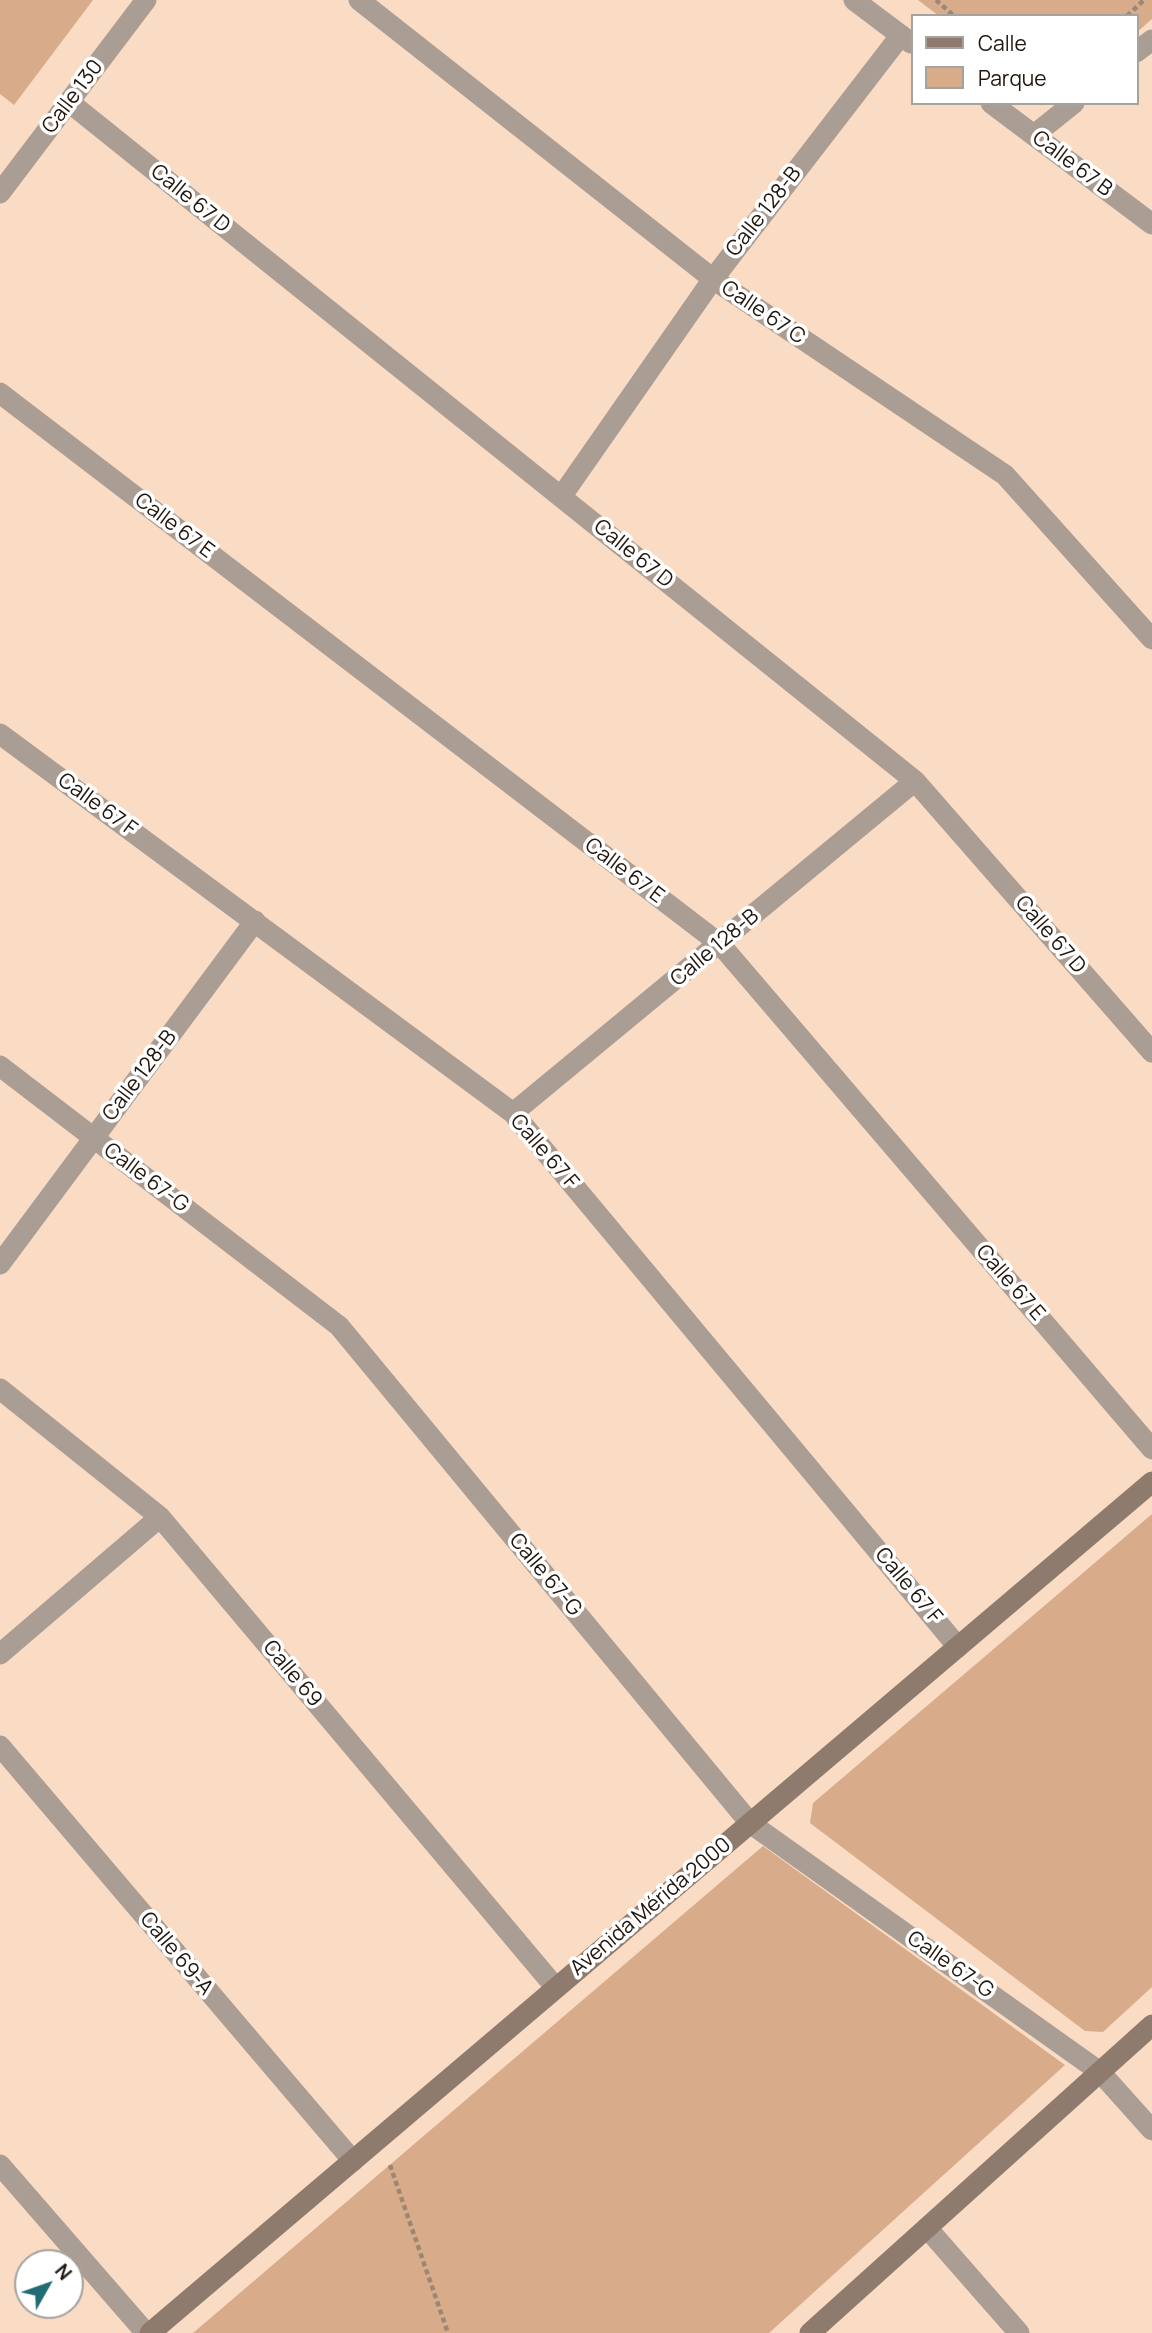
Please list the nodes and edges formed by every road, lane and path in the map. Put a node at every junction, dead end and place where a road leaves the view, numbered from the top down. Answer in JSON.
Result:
{"nodes":[{"id":1,"x":145,"y":0,"type":"edge"},
{"id":2,"x":359,"y":0,"type":"edge"},
{"id":3,"x":854,"y":0,"type":"edge"},
{"id":4,"x":936,"y":0,"type":"edge"},
{"id":5,"x":1144,"y":0,"type":"edge"},
{"id":6,"x":952,"y":14,"type":"edge"},
{"id":7,"x":1129,"y":14,"type":"edge"},
{"id":8,"x":906,"y":39,"type":"edge"},
{"id":9,"x":69,"y":102,"type":"junction"},
{"id":10,"x":994,"y":105,"type":"edge"},
{"id":11,"x":1072,"y":105,"type":"edge"},
{"id":12,"x":1034,"y":135,"type":"junction"},
{"id":13,"x":0,"y":193,"type":"edge"},
{"id":14,"x":1152,"y":224,"type":"edge"},
{"id":15,"x":713,"y":279,"type":"junction"},
{"id":16,"x":0,"y":393,"type":"edge"},
{"id":17,"x":561,"y":497,"type":"junction"},
{"id":18,"x":1152,"y":639,"type":"edge"},
{"id":19,"x":0,"y":734,"type":"edge"},
{"id":20,"x":915,"y":781,"type":"junction"},
{"id":21,"x":255,"y":921,"type":"junction"},
{"id":22,"x":720,"y":944,"type":"junction"},
{"id":23,"x":1152,"y":1052,"type":"edge"},
{"id":24,"x":0,"y":1066,"type":"edge"},
{"id":25,"x":513,"y":1113,"type":"junction"},
{"id":26,"x":94,"y":1138,"type":"junction"},
{"id":27,"x":0,"y":1264,"type":"edge"},
{"id":28,"x":0,"y":1389,"type":"edge"},
{"id":29,"x":1152,"y":1449,"type":"edge"},
{"id":30,"x":1152,"y":1482,"type":"edge"},
{"id":31,"x":160,"y":1517,"type":"junction"},
{"id":32,"x":958,"y":1647,"type":"junction"},
{"id":33,"x":0,"y":1654,"type":"edge"},
{"id":34,"x":0,"y":1746,"type":"edge"},
{"id":35,"x":750,"y":1823,"type":"junction"},
{"id":36,"x":556,"y":1988,"type":"junction"},
{"id":37,"x":1152,"y":2025,"type":"edge"},
{"id":38,"x":1100,"y":2072,"type":"junction"},
{"id":39,"x":1152,"y":2130,"type":"edge"},
{"id":40,"x":380,"y":2138,"type":"junction"},
{"id":41,"x":353,"y":2161,"type":"junction"},
{"id":42,"x":0,"y":2165,"type":"edge"},
{"id":43,"x":927,"y":2228,"type":"junction"},
{"id":44,"x":148,"y":2333,"type":"edge"},
{"id":45,"x":448,"y":2333,"type":"edge"},
{"id":46,"x":810,"y":2333,"type":"edge"},
{"id":47,"x":1019,"y":2333,"type":"edge"}],
"edges":[{"from":1,"to":9,"type":"street","name":"Calle 130"},
{"from":2,"to":15,"type":"street","name":"Calle 67 C"},
{"from":3,"to":8,"type":"street"},
{"from":4,"to":6,"type":"path"},
{"from":5,"to":7,"type":"path"},
{"from":8,"to":15,"type":"street","name":"Calle 128-B"},
{"from":9,"to":13,"type":"street","name":"Calle 130"},
{"from":9,"to":17,"type":"street","name":"Calle 67 D"},
{"from":10,"to":12,"type":"street","name":"Calle 67 B"},
{"from":11,"to":12,"type":"street"},
{"from":12,"to":14,"type":"street","name":"Calle 67 B"},
{"from":15,"to":17,"type":"street","name":"Calle 128-B"},
{"from":15,"to":18,"type":"street","name":"Calle 67 C"},
{"from":16,"to":22,"type":"street","name":"Calle 67 E"},
{"from":17,"to":20,"type":"street","name":"Calle 67 D"},
{"from":19,"to":21,"type":"street","name":"Calle 67 F"},
{"from":20,"to":22,"type":"street","name":"Calle 128-B"},
{"from":20,"to":23,"type":"street","name":"Calle 67 D"},
{"from":21,"to":25,"type":"street","name":"Calle 67 F"},
{"from":21,"to":26,"type":"street","name":"Calle 128-B"},
{"from":22,"to":25,"type":"street","name":"Calle 128-B"},
{"from":22,"to":29,"type":"street","name":"Calle 67 E"},
{"from":24,"to":26,"type":"street","name":"Calle 67-G"},
{"from":25,"to":32,"type":"street","name":"Calle 67 F"},
{"from":26,"to":27,"type":"street","name":"Calle 128-B"},
{"from":26,"to":35,"type":"street","name":"Calle 67-G"},
{"from":28,"to":31,"type":"street","name":"Calle 69"},
{"from":30,"to":32,"type":"main road","name":"Avenida Mérida 2000"},
{"from":31,"to":33,"type":"street"},
{"from":31,"to":36,"type":"street","name":"Calle 69"},
{"from":32,"to":35,"type":"main road","name":"Avenida Mérida 2000"},
{"from":34,"to":41,"type":"street","name":"Calle 69-A"},
{"from":35,"to":36,"type":"main road","name":"Avenida Mérida 2000"},
{"from":35,"to":38,"type":"street","name":"Calle 67-G"},
{"from":36,"to":40,"type":"main road","name":"Avenida Mérida 2000"},
{"from":37,"to":38,"type":"main road"},
{"from":38,"to":39,"type":"street"},
{"from":38,"to":43,"type":"main road"},
{"from":40,"to":41,"type":"main road","name":"Avenida Mérida 2000"},
{"from":40,"to":45,"type":"path"},
{"from":41,"to":44,"type":"main road","name":"Avenida Mérida 2000"},
{"from":42,"to":44,"type":"street"},
{"from":43,"to":46,"type":"main road"},
{"from":43,"to":47,"type":"street"}]}
